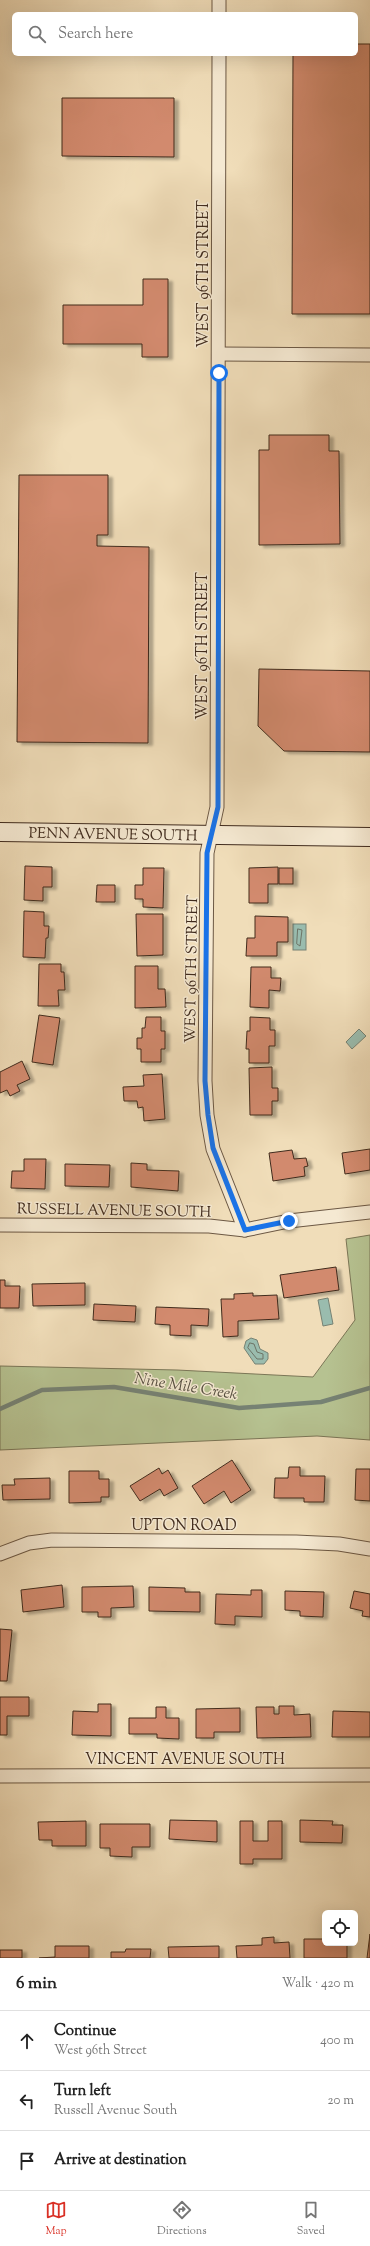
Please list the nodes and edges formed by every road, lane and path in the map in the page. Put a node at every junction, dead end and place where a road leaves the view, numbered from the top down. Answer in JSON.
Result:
{"nodes":[{"id":1,"x":219,"y":0,"type":"edge"},
{"id":2,"x":219,"y":12,"type":"edge"},
{"id":3,"x":219,"y":56,"type":"edge"},
{"id":4,"x":219,"y":354,"type":"junction"},
{"id":5,"x":370,"y":355,"type":"edge"},
{"id":6,"x":0,"y":832,"type":"edge"},
{"id":7,"x":212,"y":835,"type":"junction"},
{"id":8,"x":370,"y":837,"type":"edge"},
{"id":9,"x":370,"y":1212,"type":"edge"},
{"id":10,"x":0,"y":1225,"type":"edge"},
{"id":11,"x":245,"y":1230,"type":"junction"},
{"id":12,"x":370,"y":1549,"type":"edge"},
{"id":13,"x":0,"y":1554,"type":"edge"},
{"id":14,"x":370,"y":1775,"type":"edge"},
{"id":15,"x":0,"y":1776,"type":"edge"}],
"edges":[{"from":1,"to":2,"type":"street"},
{"from":3,"to":4,"type":"street","name":"WEST 96TH STREET"},
{"from":4,"to":5,"type":"street"},
{"from":4,"to":7,"type":"street","name":"WEST 96TH STREET"},
{"from":6,"to":7,"type":"main road","name":"PENN AVENUE SOUTH"},
{"from":7,"to":8,"type":"main road","name":"PENN AVENUE SOUTH"},
{"from":7,"to":11,"type":"street","name":"WEST 96TH STREET"},
{"from":9,"to":11,"type":"street","name":"RUSSELL AVENUE SOUTH"},
{"from":10,"to":11,"type":"street","name":"RUSSELL AVENUE SOUTH"},
{"from":12,"to":13,"type":"street","name":"UPTON ROAD"},
{"from":14,"to":15,"type":"street","name":"VINCENT AVENUE SOUTH"}]}
